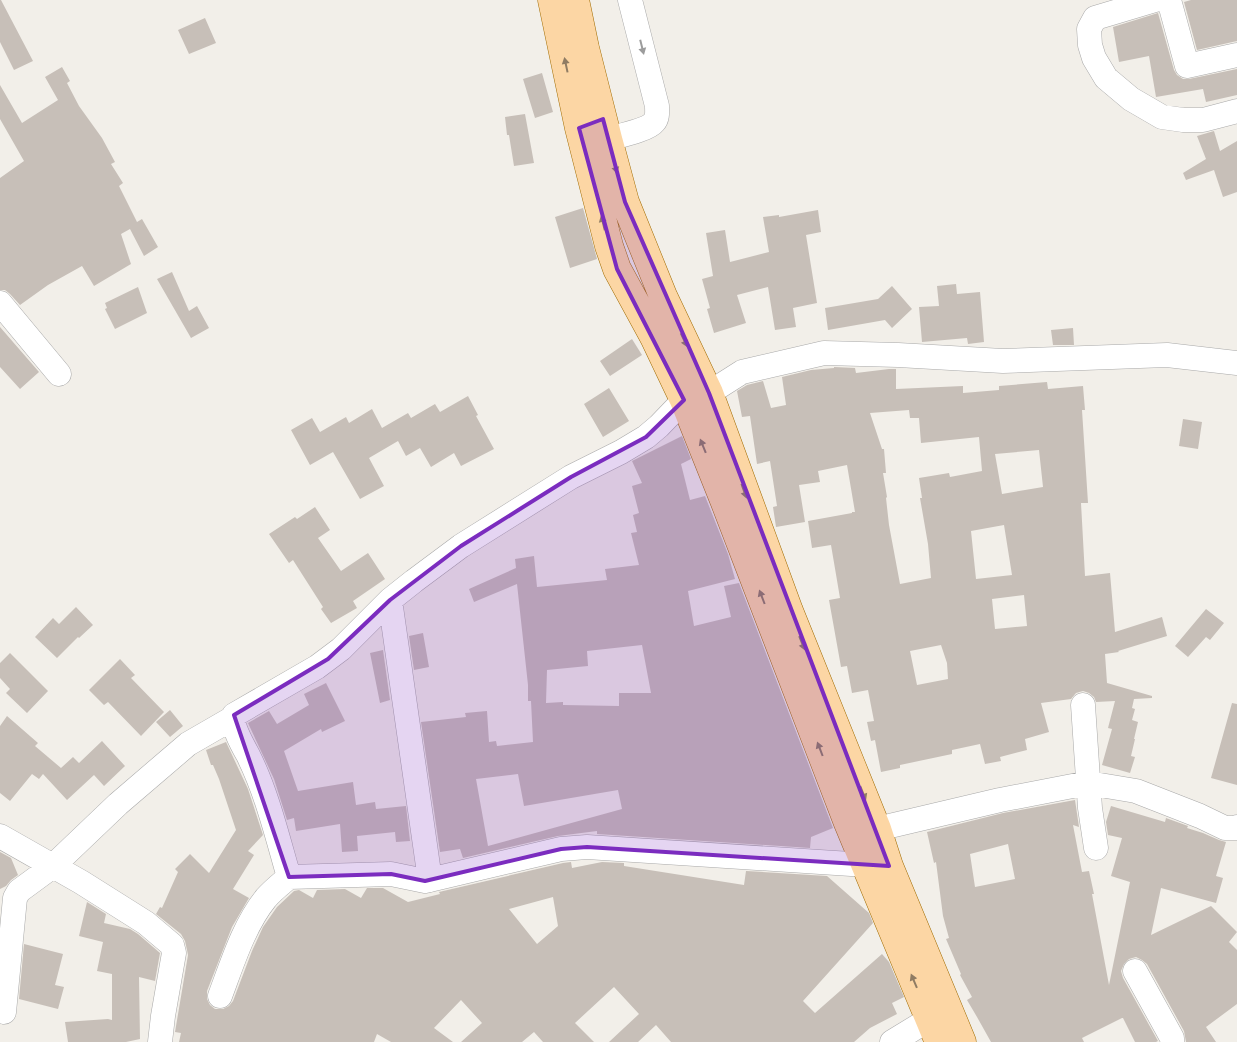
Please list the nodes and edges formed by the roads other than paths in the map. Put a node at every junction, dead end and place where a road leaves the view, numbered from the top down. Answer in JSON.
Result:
{"nodes":[{"id":1,"x":552,"y":0,"type":"edge"},
{"id":2,"x":575,"y":0,"type":"edge"},
{"id":3,"x":630,"y":0,"type":"edge"},
{"id":4,"x":1155,"y":0,"type":"edge"},
{"id":5,"x":1169,"y":0,"type":"edge"},
{"id":6,"x":1237,"y":55,"type":"edge"},
{"id":7,"x":1237,"y":111,"type":"edge"},
{"id":8,"x":597,"y":129,"type":"junction"},
{"id":9,"x":0,"y":303,"type":"edge"},
{"id":10,"x":1237,"y":363,"type":"edge"},
{"id":11,"x":59,"y":374,"type":"dead end"},
{"id":12,"x":696,"y":397,"type":"junction"},
{"id":13,"x":390,"y":600,"type":"junction"},
{"id":14,"x":1083,"y":705,"type":"dead end"},
{"id":15,"x":233,"y":718,"type":"junction"},
{"id":16,"x":1088,"y":783,"type":"junction"},
{"id":17,"x":1237,"y":827,"type":"edge"},
{"id":18,"x":877,"y":829,"type":"junction"},
{"id":19,"x":0,"y":836,"type":"edge"},
{"id":20,"x":1096,"y":848,"type":"dead end"},
{"id":21,"x":877,"y":865,"type":"junction"},
{"id":22,"x":53,"y":866,"type":"junction"},
{"id":23,"x":289,"y":877,"type":"junction"},
{"id":24,"x":430,"y":880,"type":"junction"},
{"id":25,"x":9,"y":892,"type":"edge"},
{"id":26,"x":1135,"y":971,"type":"dead end"},
{"id":27,"x":220,"y":996,"type":"dead end"},
{"id":28,"x":4,"y":1012,"type":"dead end"},
{"id":29,"x":938,"y":1023,"type":"edge"},
{"id":30,"x":160,"y":1042,"type":"edge"},
{"id":31,"x":892,"y":1042,"type":"edge"},
{"id":32,"x":962,"y":1042,"type":"edge"},
{"id":33,"x":1172,"y":1042,"type":"edge"}],
"edges":[{"from":8,"to":1,"type":"main road","one_way":true},
{"from":2,"to":8,"type":"main road"},
{"from":3,"to":8,"type":"street","one_way":true},
{"from":4,"to":7,"type":"street"},
{"from":5,"to":6,"type":"street"},
{"from":8,"to":12,"type":"main road","one_way":true},
{"from":12,"to":8,"type":"main road","one_way":true},
{"from":9,"to":11,"type":"street"},
{"from":10,"to":12,"type":"street"},
{"from":12,"to":13,"type":"street"},
{"from":12,"to":18,"type":"main road","one_way":true},
{"from":21,"to":12,"type":"main road","one_way":true},
{"from":13,"to":15,"type":"street"},
{"from":13,"to":24,"type":"street"},
{"from":14,"to":16,"type":"street"},
{"from":15,"to":22,"type":"street"},
{"from":15,"to":23,"type":"street"},
{"from":16,"to":17,"type":"street"},
{"from":16,"to":18,"type":"street"},
{"from":16,"to":20,"type":"street"},
{"from":18,"to":21,"type":"main road"},
{"from":19,"to":22,"type":"street"},
{"from":21,"to":24,"type":"street"},
{"from":21,"to":29,"type":"main road"},
{"from":22,"to":25,"type":"street"},
{"from":22,"to":30,"type":"street"},
{"from":23,"to":24,"type":"street"},
{"from":23,"to":27,"type":"street"},
{"from":25,"to":28,"type":"street"},
{"from":26,"to":33,"type":"street"},
{"from":29,"to":31,"type":"street"},
{"from":29,"to":32,"type":"main road"}]}
